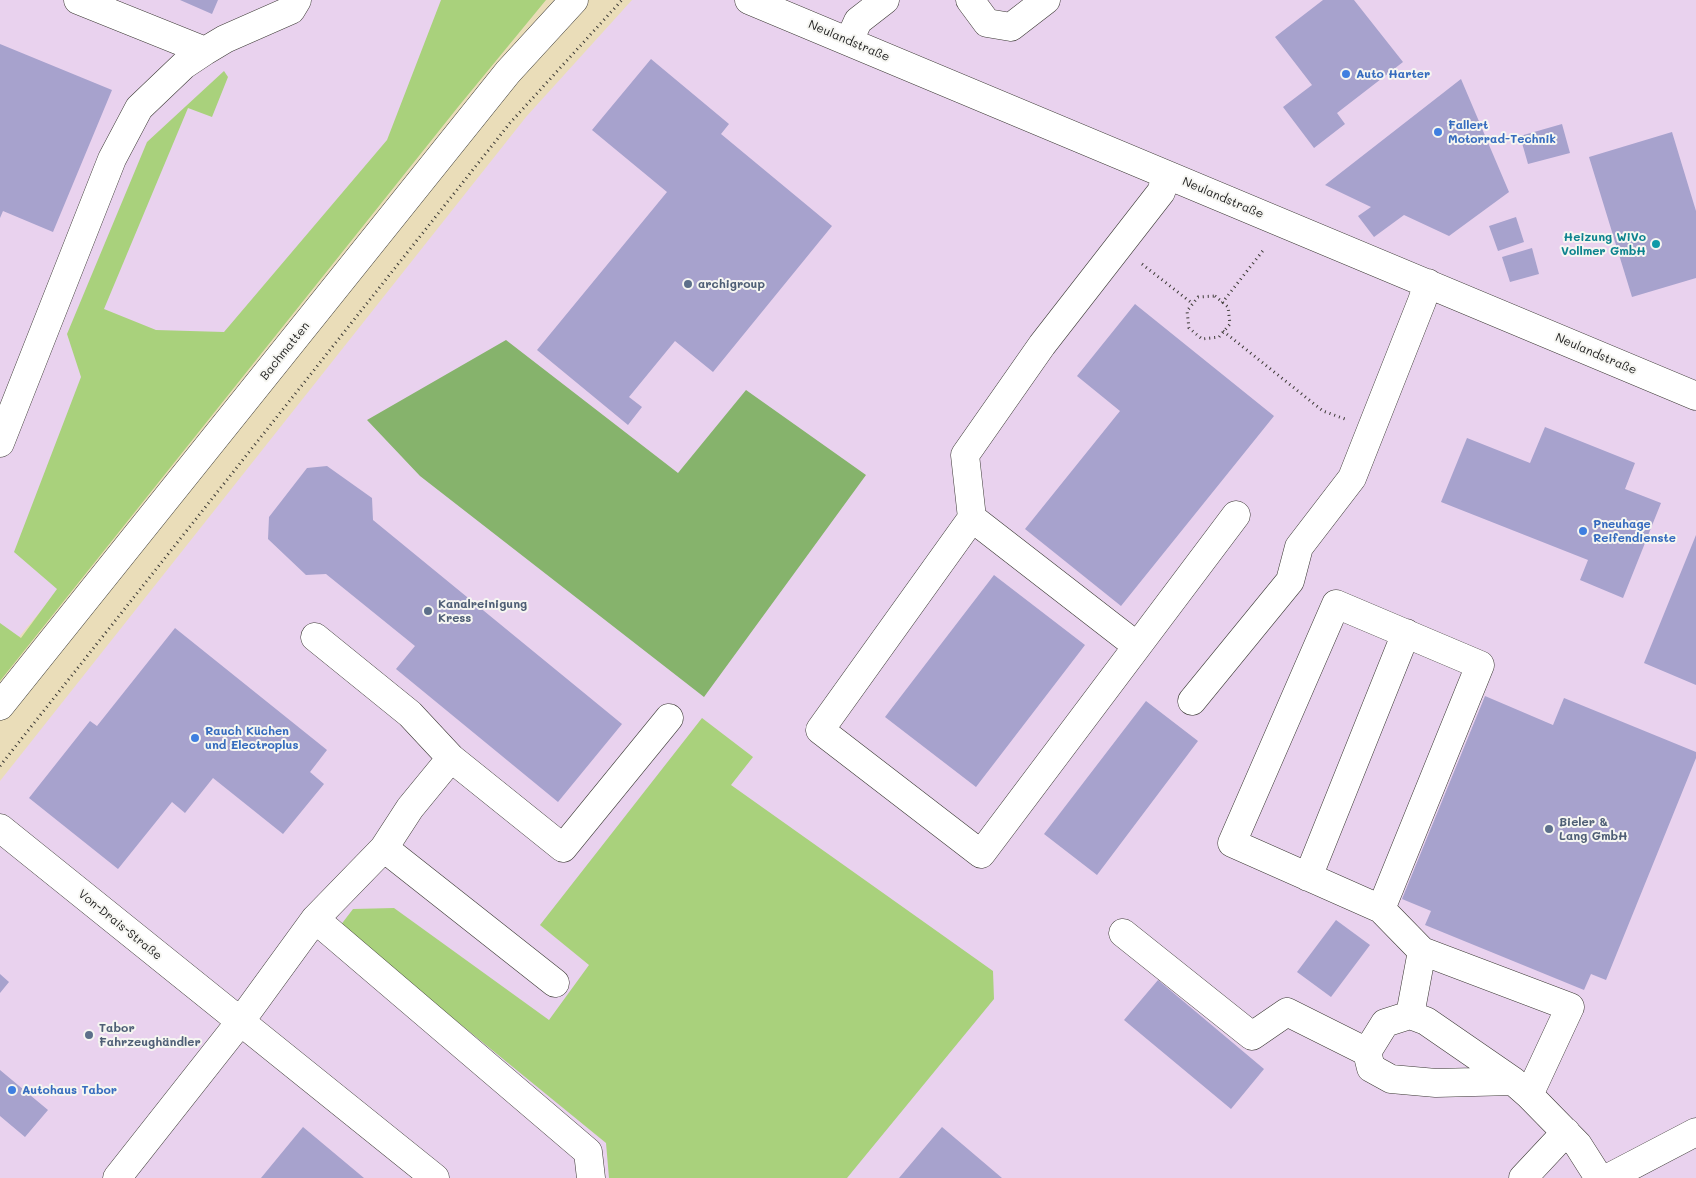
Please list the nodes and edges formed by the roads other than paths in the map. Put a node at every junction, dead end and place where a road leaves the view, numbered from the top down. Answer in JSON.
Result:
{"nodes":[{"id":1,"x":78,"y":0,"type":"edge"},
{"id":2,"x":297,"y":0,"type":"edge"},
{"id":3,"x":574,"y":0,"type":"edge"},
{"id":4,"x":749,"y":0,"type":"edge"},
{"id":5,"x":885,"y":0,"type":"edge"},
{"id":6,"x":970,"y":0,"type":"edge"},
{"id":7,"x":1046,"y":0,"type":"edge"},
{"id":8,"x":849,"y":41,"type":"junction"},
{"id":9,"x":205,"y":51,"type":"junction"},
{"id":10,"x":1167,"y":175,"type":"junction"},
{"id":11,"x":1428,"y":283,"type":"junction"},
{"id":12,"x":1696,"y":396,"type":"edge"},
{"id":13,"x":7,"y":403,"type":"edge"},
{"id":14,"x":0,"y":443,"type":"edge"},
{"id":15,"x":1236,"y":515,"type":"dead end"},
{"id":16,"x":972,"y":518,"type":"junction"},
{"id":17,"x":1406,"y":633,"type":"junction"},
{"id":18,"x":315,"y":637,"type":"dead end"},
{"id":19,"x":1137,"y":646,"type":"junction"},
{"id":20,"x":1192,"y":701,"type":"dead end"},
{"id":21,"x":0,"y":706,"type":"edge"},
{"id":22,"x":669,"y":718,"type":"dead end"},
{"id":23,"x":451,"y":758,"type":"junction"},
{"id":24,"x":0,"y":828,"type":"edge"},
{"id":25,"x":384,"y":848,"type":"junction"},
{"id":26,"x":1308,"y":877,"type":"junction"},
{"id":27,"x":1381,"y":909,"type":"junction"},
{"id":28,"x":315,"y":919,"type":"junction"},
{"id":29,"x":1123,"y":933,"type":"dead end"},
{"id":30,"x":1422,"y":951,"type":"junction"},
{"id":31,"x":555,"y":983,"type":"dead end"},
{"id":32,"x":1410,"y":1015,"type":"junction"},
{"id":33,"x":240,"y":1022,"type":"junction"},
{"id":34,"x":1367,"y":1052,"type":"junction"},
{"id":35,"x":1521,"y":1088,"type":"junction"},
{"id":36,"x":1566,"y":1132,"type":"junction"},
{"id":37,"x":1696,"y":1132,"type":"edge"},
{"id":38,"x":117,"y":1178,"type":"edge"},
{"id":39,"x":435,"y":1178,"type":"edge"},
{"id":40,"x":591,"y":1178,"type":"edge"},
{"id":41,"x":1523,"y":1178,"type":"edge"},
{"id":42,"x":1599,"y":1178,"type":"edge"},
{"id":43,"x":1608,"y":1178,"type":"edge"}],
"edges":[{"from":1,"to":9,"type":"street"},
{"from":2,"to":9,"type":"street"},
{"from":3,"to":21,"type":"street","name":"Bachmatten"},
{"from":4,"to":8,"type":"street","name":"Neulandstraße"},
{"from":5,"to":8,"type":"street"},
{"from":6,"to":7,"type":"street"},
{"from":8,"to":10,"type":"street","name":"Neulandstraße"},
{"from":9,"to":13,"type":"street"},
{"from":10,"to":11,"type":"street","name":"Neulandstraße"},
{"from":10,"to":16,"type":"street"},
{"from":11,"to":12,"type":"street","name":"Neulandstraße"},
{"from":11,"to":20,"type":"street"},
{"from":13,"to":14,"type":"street"},
{"from":15,"to":19,"type":"street"},
{"from":16,"to":19,"type":"street"},
{"from":16,"to":19,"type":"street"},
{"from":17,"to":26,"type":"street"},
{"from":17,"to":26,"type":"street"},
{"from":17,"to":27,"type":"street"},
{"from":18,"to":23,"type":"street"},
{"from":22,"to":23,"type":"street"},
{"from":23,"to":25,"type":"street"},
{"from":24,"to":33,"type":"street","name":"Von-Drais-Straße"},
{"from":25,"to":28,"type":"street"},
{"from":25,"to":31,"type":"street"},
{"from":26,"to":27,"type":"street"},
{"from":27,"to":30,"type":"street"},
{"from":28,"to":33,"type":"street"},
{"from":28,"to":40,"type":"street"},
{"from":29,"to":34,"type":"street"},
{"from":30,"to":32,"type":"street"},
{"from":30,"to":35,"type":"street"},
{"from":32,"to":34,"type":"street"},
{"from":32,"to":35,"type":"street"},
{"from":33,"to":38,"type":"street"},
{"from":33,"to":39,"type":"street","name":"Von-Drais-Straße"},
{"from":34,"to":35,"type":"street"},
{"from":35,"to":36,"type":"street"},
{"from":36,"to":41,"type":"street"},
{"from":36,"to":42,"type":"street"},
{"from":37,"to":43,"type":"street"}]}
